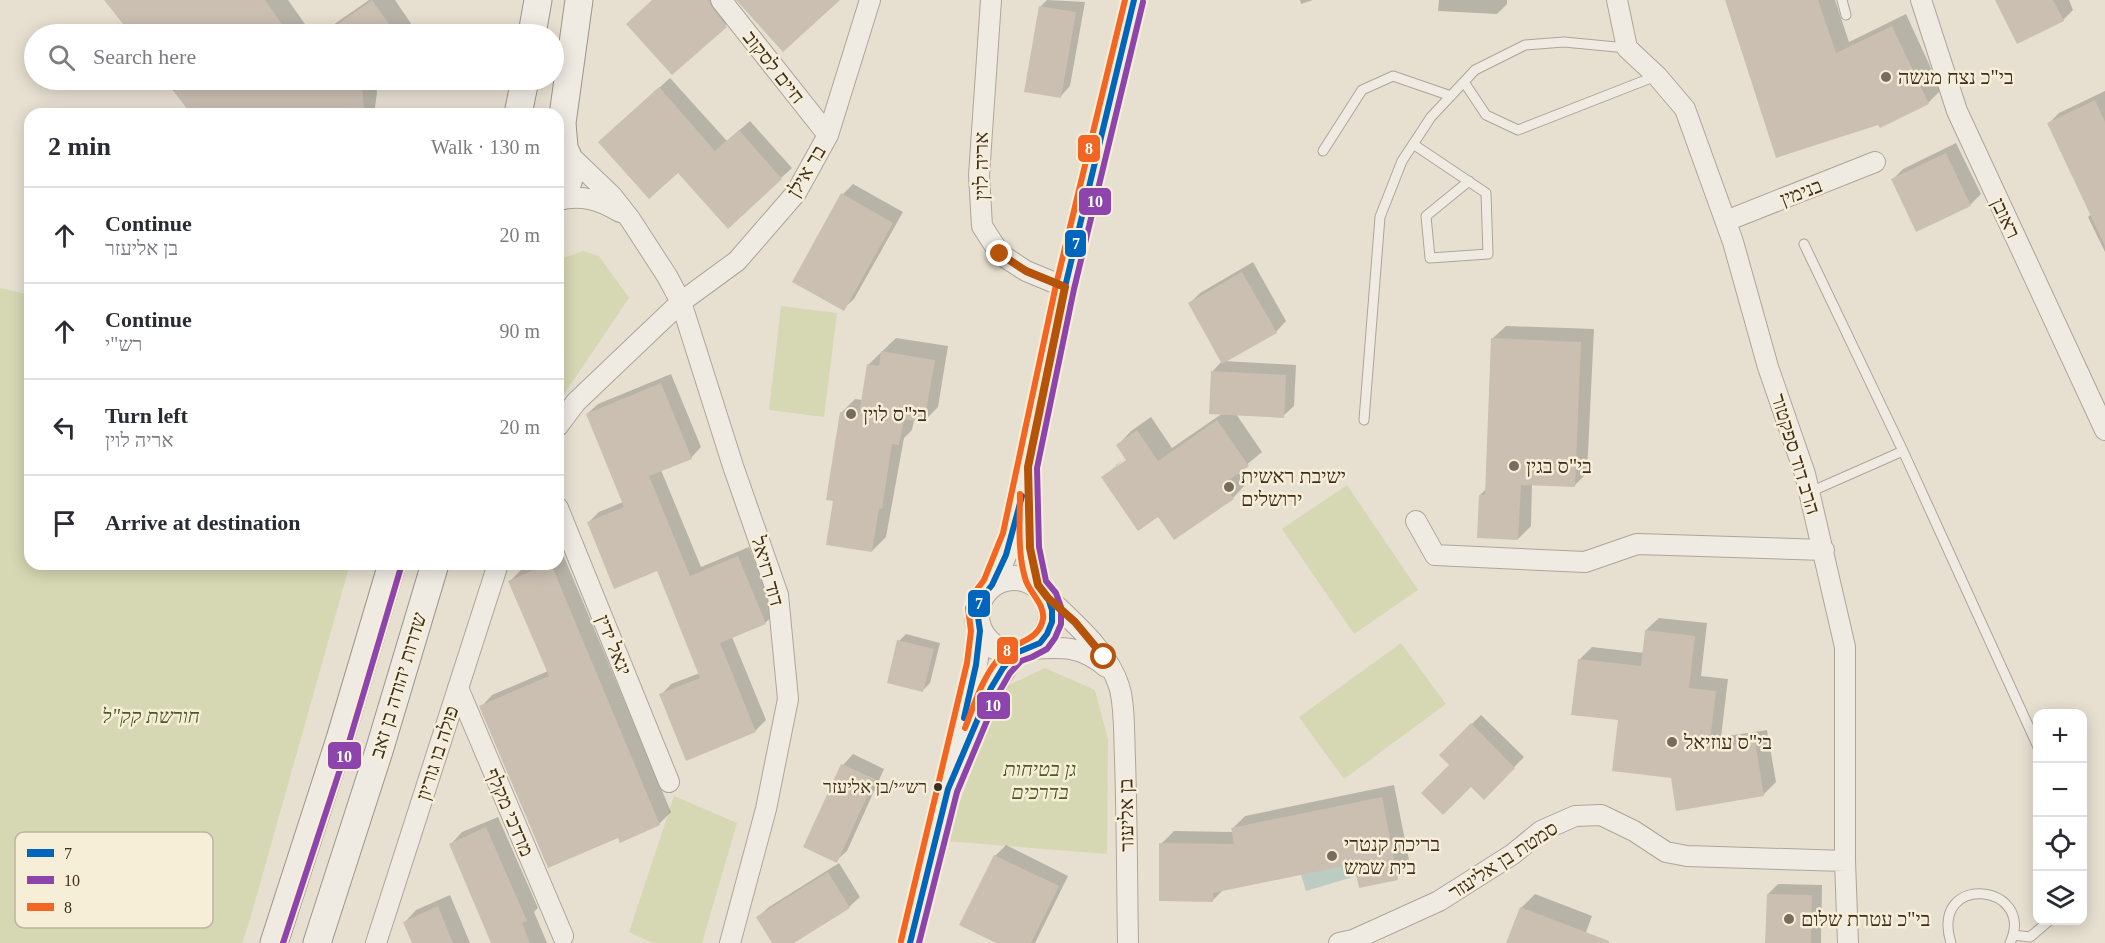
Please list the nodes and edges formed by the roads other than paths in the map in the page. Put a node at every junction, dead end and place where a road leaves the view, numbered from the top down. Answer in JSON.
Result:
{"nodes":[{"id":1,"x":538,"y":0,"type":"edge"},
{"id":2,"x":579,"y":0,"type":"edge"},
{"id":3,"x":721,"y":0,"type":"edge"},
{"id":4,"x":870,"y":0,"type":"edge"},
{"id":5,"x":991,"y":0,"type":"edge"},
{"id":6,"x":1134,"y":0,"type":"edge"},
{"id":7,"x":1617,"y":0,"type":"edge"},
{"id":8,"x":1842,"y":0,"type":"edge"},
{"id":9,"x":1921,"y":0,"type":"edge"},
{"id":10,"x":1846,"y":15,"type":"dead end"},
{"id":11,"x":534,"y":24,"type":"edge"},
{"id":12,"x":1627,"y":48,"type":"junction"},
{"id":13,"x":1657,"y":76,"type":"junction"},
{"id":14,"x":1464,"y":81,"type":"junction"},
{"id":15,"x":523,"y":90,"type":"edge"},
{"id":16,"x":1451,"y":96,"type":"junction"},
{"id":17,"x":519,"y":108,"type":"edge"},
{"id":18,"x":564,"y":108,"type":"edge"},
{"id":19,"x":828,"y":135,"type":"junction"},
{"id":20,"x":1413,"y":144,"type":"junction"},
{"id":21,"x":564,"y":148,"type":"edge"},
{"id":22,"x":564,"y":149,"type":"edge"},
{"id":23,"x":1323,"y":151,"type":"dead end"},
{"id":24,"x":1875,"y":162,"type":"dead end"},
{"id":25,"x":1469,"y":181,"type":"junction"},
{"id":26,"x":564,"y":189,"type":"edge"},
{"id":27,"x":564,"y":198,"type":"edge"},
{"id":28,"x":630,"y":219,"type":"junction"},
{"id":29,"x":1726,"y":221,"type":"junction"},
{"id":30,"x":1804,"y":244,"type":"dead end"},
{"id":31,"x":1065,"y":287,"type":"junction"},
{"id":32,"x":681,"y":302,"type":"junction"},
{"id":33,"x":564,"y":418,"type":"edge"},
{"id":34,"x":1364,"y":420,"type":"dead end"},
{"id":35,"x":2105,"y":430,"type":"edge"},
{"id":36,"x":1903,"y":451,"type":"junction"},
{"id":37,"x":1028,"y":467,"type":"junction"},
{"id":38,"x":1810,"y":492,"type":"junction"},
{"id":39,"x":1416,"y":521,"type":"dead end"},
{"id":40,"x":564,"y":523,"type":"edge"},
{"id":41,"x":1824,"y":550,"type":"junction"},
{"id":42,"x":390,"y":570,"type":"edge"},
{"id":43,"x":433,"y":570,"type":"edge"},
{"id":44,"x":496,"y":570,"type":"edge"},
{"id":45,"x":992,"y":585,"type":"junction"},
{"id":46,"x":1043,"y":592,"type":"junction"},
{"id":47,"x":980,"y":631,"type":"junction"},
{"id":48,"x":1023,"y":651,"type":"junction"},
{"id":49,"x":1120,"y":687,"type":"junction"},
{"id":50,"x":458,"y":688,"type":"junction"},
{"id":51,"x":2033,"y":738,"type":"edge"},
{"id":52,"x":669,"y":782,"type":"dead end"},
{"id":53,"x":948,"y":789,"type":"junction"},
{"id":54,"x":1845,"y":861,"type":"junction"},
{"id":55,"x":2045,"y":925,"type":"edge"},
{"id":56,"x":563,"y":936,"type":"dead end"},
{"id":57,"x":2011,"y":939,"type":"edge"},
{"id":58,"x":274,"y":943,"type":"edge"},
{"id":59,"x":317,"y":943,"type":"edge"},
{"id":60,"x":376,"y":943,"type":"edge"},
{"id":61,"x":730,"y":943,"type":"edge"},
{"id":62,"x":910,"y":943,"type":"edge"},
{"id":63,"x":1128,"y":943,"type":"edge"},
{"id":64,"x":1339,"y":943,"type":"edge"},
{"id":65,"x":1848,"y":943,"type":"edge"},
{"id":66,"x":1951,"y":943,"type":"edge"}],
"edges":[{"from":1,"to":11,"type":"main road"},
{"from":2,"to":18,"type":"main road"},
{"from":3,"to":19,"type":"street","name":"חיים לסקוב"},
{"from":4,"to":19,"type":"street","name":"בר אילן"},
{"from":5,"to":31,"type":"street","name":"אריה לוין"},
{"from":6,"to":31,"type":"street"},
{"from":7,"to":12,"type":"street"},
{"from":8,"to":10,"type":"lane"},
{"from":9,"to":35,"type":"street","name":"ראובן"},
{"from":12,"to":13,"type":"street","name":"הרב דוד ספקטור"},
{"from":12,"to":14,"type":"lane"},
{"from":13,"to":14,"type":"lane"},
{"from":13,"to":29,"type":"street","name":"הרב דוד ספקטור"},
{"from":14,"to":16,"type":"lane"},
{"from":15,"to":17,"type":"main road"},
{"from":16,"to":20,"type":"lane"},
{"from":16,"to":23,"type":"lane"},
{"from":19,"to":32,"type":"street","name":"בר אילן"},
{"from":20,"to":25,"type":"lane"},
{"from":20,"to":34,"type":"lane"},
{"from":21,"to":28,"type":"street","name":"דוד רזיאל"},
{"from":22,"to":26,"type":"main road"},
{"from":24,"to":29,"type":"street","name":"בנימין"},
{"from":25,"to":25,"type":"lane"},
{"from":27,"to":28,"type":"street","name":"דוד רזיאל"},
{"from":28,"to":32,"type":"street","name":"דוד רזיאל"},
{"from":29,"to":38,"type":"street","name":"הרב דוד ספקטור"},
{"from":30,"to":36,"type":"lane"},
{"from":31,"to":37,"type":"street"},
{"from":32,"to":33,"type":"street"},
{"from":32,"to":61,"type":"street","name":"דוד רזיאל"},
{"from":36,"to":38,"type":"lane"},
{"from":36,"to":51,"type":"lane"},
{"from":37,"to":45,"type":"street"},
{"from":37,"to":46,"type":"street"},
{"from":38,"to":41,"type":"street","name":"הרב דוד ספקטור"},
{"from":39,"to":41,"type":"street"},
{"from":40,"to":52,"type":"street","name":"יגאל ידין"},
{"from":41,"to":54,"type":"street","name":"הרב דוד ספקטור"},
{"from":42,"to":58,"type":"main road","name":"שדרות יהודה בן זאב"},
{"from":43,"to":59,"type":"main road","name":"שדרות יהודה בן זאב"},
{"from":44,"to":50,"type":"street","name":"פולה בו גוריון"},
{"from":45,"to":46,"type":"street"},
{"from":45,"to":47,"type":"street"},
{"from":46,"to":48,"type":"street"},
{"from":46,"to":49,"type":"street","name":"בן אליעזר"},
{"from":47,"to":48,"type":"street"},
{"from":47,"to":53,"type":"street"},
{"from":48,"to":49,"type":"street"},
{"from":48,"to":53,"type":"street"},
{"from":49,"to":63,"type":"street","name":"בן אליעזר"},
{"from":50,"to":56,"type":"street","name":"מרדכי מקלף"},
{"from":50,"to":60,"type":"street","name":"פולה בו גוריון"},
{"from":53,"to":62,"type":"street"},
{"from":54,"to":64,"type":"street","name":"סמטת בן אליעזר"},
{"from":54,"to":65,"type":"street","name":"הרב דוד ספקטור"},
{"from":55,"to":57,"type":"lane"},
{"from":57,"to":66,"type":"lane"}]}
